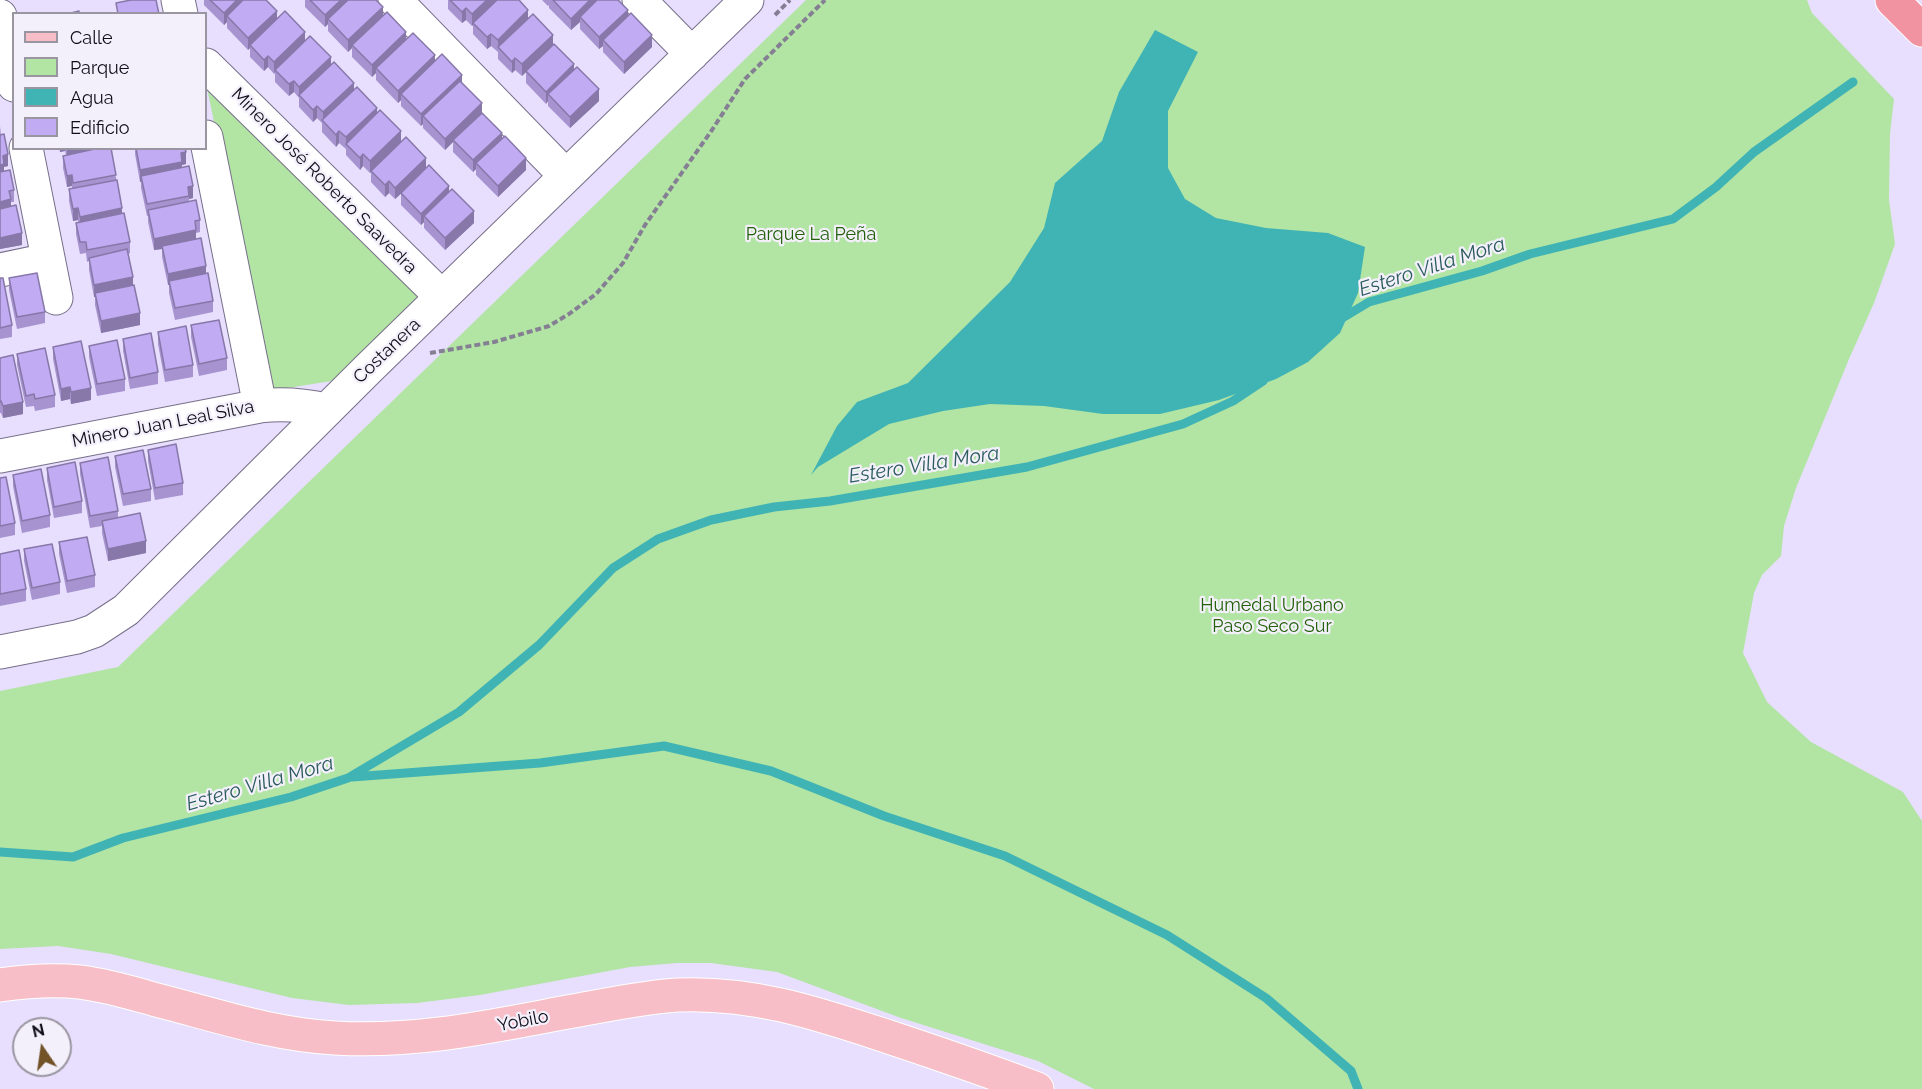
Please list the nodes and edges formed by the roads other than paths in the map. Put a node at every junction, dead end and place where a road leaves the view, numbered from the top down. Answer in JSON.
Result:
{"nodes":[{"id":1,"x":395,"y":0,"type":"edge"},
{"id":2,"x":639,"y":0,"type":"edge"},
{"id":3,"x":747,"y":0,"type":"edge"},
{"id":4,"x":1892,"y":0,"type":"edge"},
{"id":5,"x":0,"y":16,"type":"edge"},
{"id":6,"x":1922,"y":30,"type":"edge"},
{"id":7,"x":692,"y":54,"type":"junction"},
{"id":8,"x":207,"y":66,"type":"edge"},
{"id":9,"x":12,"y":75,"type":"edge"},
{"id":10,"x":207,"y":142,"type":"edge"},
{"id":11,"x":26,"y":150,"type":"edge"},
{"id":12,"x":566,"y":176,"type":"junction"},
{"id":13,"x":48,"y":260,"type":"junction"},
{"id":14,"x":0,"y":270,"type":"edge"},
{"id":15,"x":442,"y":297,"type":"junction"},
{"id":16,"x":56,"y":298,"type":"dead end"},
{"id":17,"x":260,"y":406,"type":"junction"},
{"id":18,"x":327,"y":410,"type":"junction"},
{"id":19,"x":0,"y":456,"type":"edge"},
{"id":20,"x":0,"y":652,"type":"edge"},
{"id":21,"x":0,"y":985,"type":"edge"},
{"id":22,"x":1037,"y":1089,"type":"edge"}],
"edges":[{"from":1,"to":12,"type":"street"},
{"from":2,"to":7,"type":"street"},
{"from":3,"to":7,"type":"street","name":"Costanera"},
{"from":4,"to":6,"type":"highway"},
{"from":5,"to":9,"type":"street"},
{"from":7,"to":12,"type":"street","name":"Costanera"},
{"from":8,"to":15,"type":"street","name":"Minero José Roberto Saavedra"},
{"from":10,"to":17,"type":"street"},
{"from":11,"to":13,"type":"street"},
{"from":12,"to":15,"type":"street","name":"Costanera"},
{"from":13,"to":14,"type":"street"},
{"from":13,"to":16,"type":"street"},
{"from":15,"to":18,"type":"street","name":"Costanera"},
{"from":17,"to":18,"type":"street","name":"Minero Juan Leal Silva"},
{"from":17,"to":19,"type":"street","name":"Minero Juan Leal Silva"},
{"from":18,"to":20,"type":"street","name":"Costanera"},
{"from":21,"to":22,"type":"main road","name":"Yobilo"}]}
